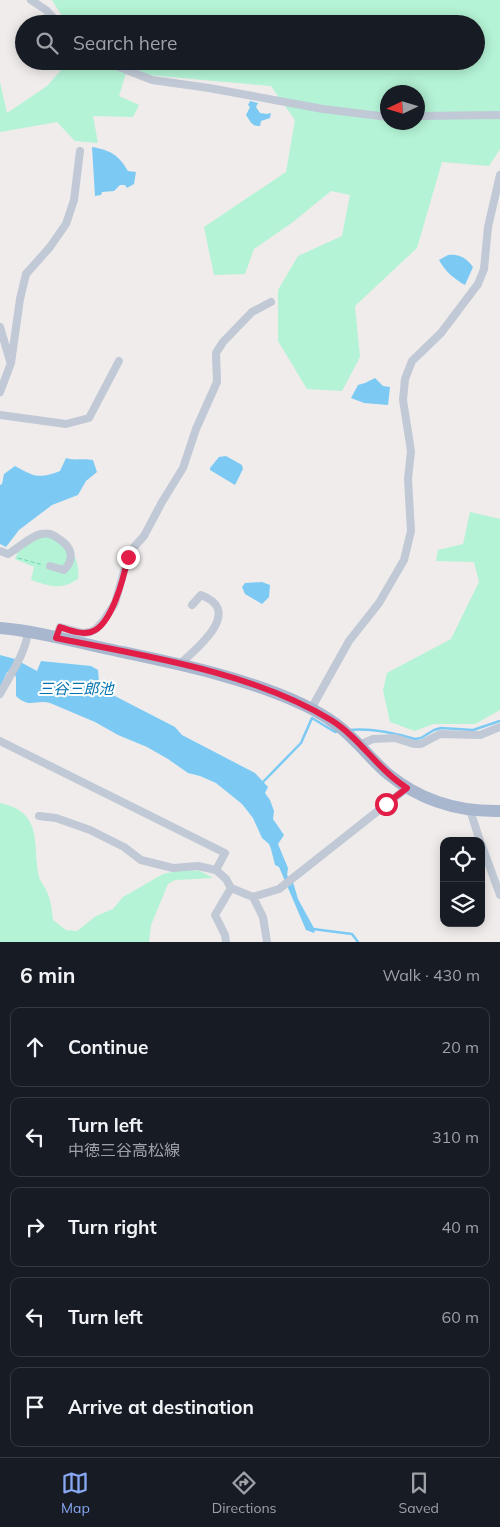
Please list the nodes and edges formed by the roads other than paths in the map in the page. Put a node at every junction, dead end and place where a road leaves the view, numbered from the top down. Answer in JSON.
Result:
{"nodes":[{"id":1,"x":31,"y":0,"type":"edge"},
{"id":2,"x":51,"y":15,"type":"edge"},
{"id":3,"x":127,"y":70,"type":"edge"},
{"id":4,"x":500,"y":115,"type":"edge"},
{"id":5,"x":380,"y":116,"type":"edge"},
{"id":6,"x":425,"y":116,"type":"edge"},
{"id":7,"x":80,"y":151,"type":"dead end"},
{"id":8,"x":500,"y":175,"type":"edge"},
{"id":9,"x":271,"y":302,"type":"dead end"},
{"id":10,"x":0,"y":327,"type":"edge"},
{"id":11,"x":119,"y":361,"type":"dead end"},
{"id":12,"x":11,"y":363,"type":"junction"},
{"id":13,"x":0,"y":392,"type":"edge"},
{"id":14,"x":0,"y":415,"type":"edge"},
{"id":15,"x":0,"y":551,"type":"edge"},
{"id":16,"x":50,"y":566,"type":"road end"},
{"id":17,"x":192,"y":606,"type":"dead end"},
{"id":18,"x":0,"y":628,"type":"edge"},
{"id":19,"x":28,"y":631,"type":"junction"},
{"id":20,"x":56,"y":638,"type":"junction"},
{"id":21,"x":180,"y":664,"type":"junction"},
{"id":22,"x":0,"y":694,"type":"edge"},
{"id":23,"x":311,"y":709,"type":"junction"},
{"id":24,"x":500,"y":727,"type":"edge"},
{"id":25,"x":0,"y":740,"type":"edge"},
{"id":26,"x":359,"y":745,"type":"junction"},
{"id":27,"x":407,"y":788,"type":"junction"},
{"id":28,"x":470,"y":810,"type":"junction"},
{"id":29,"x":500,"y":811,"type":"edge"},
{"id":30,"x":39,"y":816,"type":"dead end"},
{"id":31,"x":479,"y":837,"type":"edge"},
{"id":32,"x":485,"y":853,"type":"edge"},
{"id":33,"x":216,"y":870,"type":"junction"},
{"id":34,"x":230,"y":888,"type":"junction"},
{"id":35,"x":500,"y":895,"type":"edge"},
{"id":36,"x":253,"y":897,"type":"junction"},
{"id":37,"x":226,"y":942,"type":"edge"},
{"id":38,"x":267,"y":942,"type":"edge"}],
"edges":[{"from":1,"to":2,"type":"street"},
{"from":3,"to":5,"type":"street"},
{"from":4,"to":6,"type":"street"},
{"from":7,"to":12,"type":"street"},
{"from":8,"to":23,"type":"street"},
{"from":9,"to":20,"type":"street"},
{"from":10,"to":12,"type":"street"},
{"from":11,"to":14,"type":"street"},
{"from":12,"to":13,"type":"street"},
{"from":15,"to":16,"type":"street"},
{"from":17,"to":21,"type":"street"},
{"from":18,"to":19,"type":"main road"},
{"from":19,"to":20,"type":"main road"},
{"from":19,"to":22,"type":"street"},
{"from":20,"to":21,"type":"main road"},
{"from":21,"to":23,"type":"main road"},
{"from":23,"to":26,"type":"main road"},
{"from":24,"to":26,"type":"street"},
{"from":25,"to":33,"type":"street"},
{"from":26,"to":27,"type":"main road"},
{"from":27,"to":28,"type":"main road"},
{"from":27,"to":36,"type":"street"},
{"from":28,"to":29,"type":"main road"},
{"from":28,"to":31,"type":"street"},
{"from":30,"to":33,"type":"street"},
{"from":32,"to":35,"type":"street"},
{"from":33,"to":34,"type":"street"},
{"from":34,"to":36,"type":"street"},
{"from":34,"to":37,"type":"street"},
{"from":36,"to":38,"type":"street"}]}
